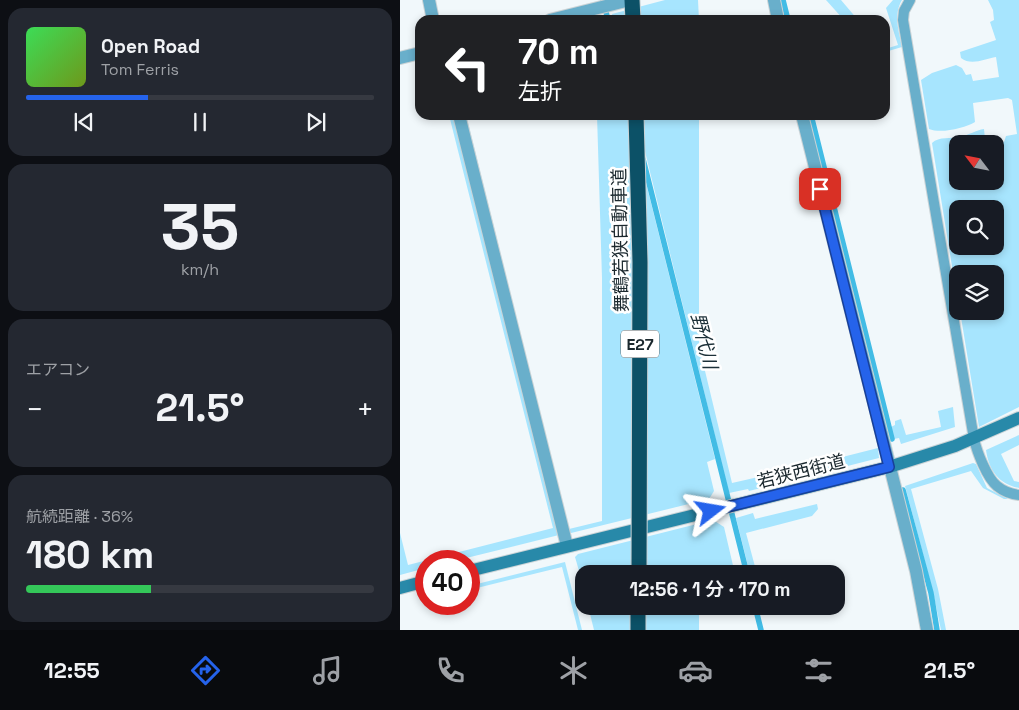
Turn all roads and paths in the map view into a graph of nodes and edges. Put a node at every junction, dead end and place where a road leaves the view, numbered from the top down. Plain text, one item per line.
1 (429, 0) edge
2 (631, 0) edge
3 (774, 0) edge
4 (910, 0) edge
5 (433, 15) edge
6 (571, 15) edge
7 (632, 15) edge
8 (777, 15) edge
9 (415, 54) edge
10 (400, 58) edge
11 (460, 120) edge
12 (636, 120) edge
13 (803, 120) edge
14 (1019, 418) edge
15 (974, 439) junction
16 (889, 467) junction
17 (1019, 495) edge
18 (567, 546) junction
19 (639, 565) edge
20 (480, 568) edge
21 (415, 584) edge
22 (400, 588) edge
23 (638, 615) edge
24 (638, 630) edge
25 (927, 630) edge

1 - 5 street
2 - 6 street
2 - 7 highway
3 - 8 street
4 - 15 lane
9 - 10 street
11 - 18 street
12 - 19 highway, 舞鶴若狭自動車道 / E27, bridge
13 - 16 street
14 - 15 street, 若狭西街道
15 - 16 street, 若狭西街道
15 - 17 lane
16 - 18 street, 若狭西街道
16 - 25 street
18 - 20 street, 若狭西街道
21 - 22 street
23 - 24 highway

